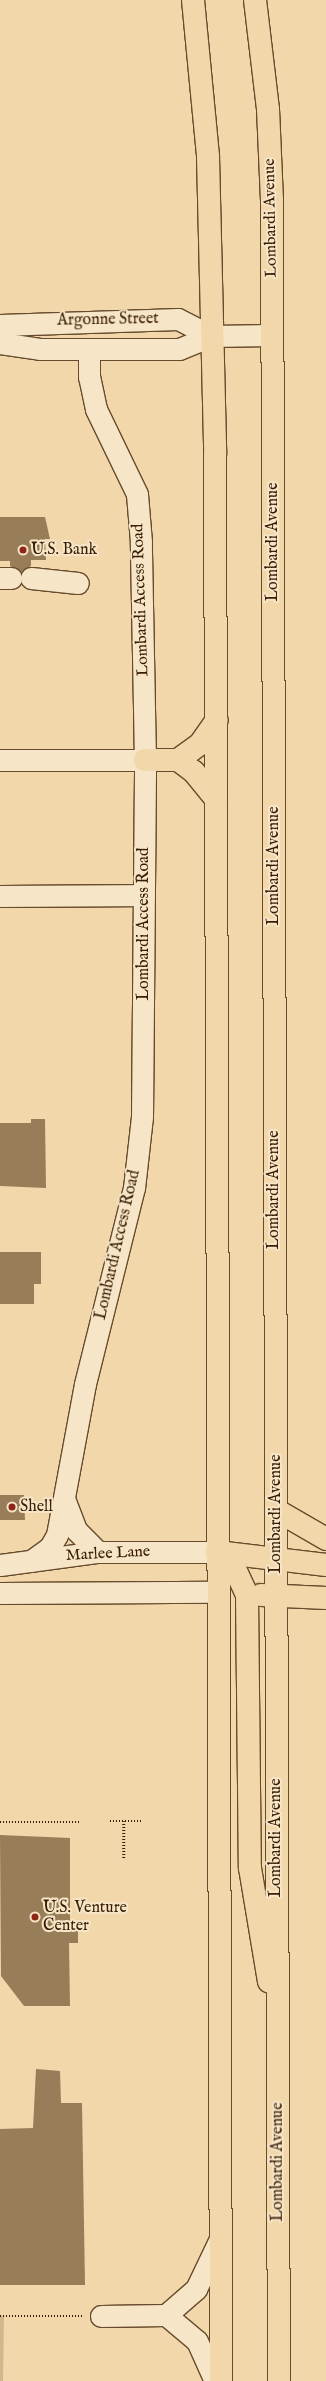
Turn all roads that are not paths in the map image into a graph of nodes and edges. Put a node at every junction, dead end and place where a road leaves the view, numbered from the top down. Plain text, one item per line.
1 (193, 0) edge
2 (255, 0) edge
3 (0, 325) edge
4 (272, 335) junction
5 (211, 336) junction
6 (0, 344) edge
7 (88, 349) junction
8 (32, 578) dead end
9 (78, 583) dead end
10 (217, 720) junction
11 (0, 760) edge
12 (145, 760) junction
13 (178, 760) junction
14 (216, 799) junction
15 (144, 895) junction
16 (0, 896) edge
17 (65, 1501) junction
18 (276, 1510) junction
19 (326, 1539) edge
20 (98, 1552) junction
21 (217, 1552) junction
22 (31, 1561) junction
23 (276, 1561) junction
24 (0, 1565) edge
25 (326, 1566) edge
26 (217, 1592) junction
27 (0, 1593) edge
28 (247, 1594) junction
29 (275, 1596) junction
30 (326, 1598) edge
31 (278, 2006) junction
32 (220, 2239) junction
33 (166, 2315) junction
34 (101, 2316) road end
35 (215, 2381) edge
36 (221, 2381) edge
37 (279, 2381) edge

1 - 5 main road
2 - 4 main road, Lombardi Avenue
3 - 5 street, Argonne Street
4 - 5 street, Argonne Street
4 - 18 main road, Lombardi Avenue
5 - 7 street, Argonne Street
5 - 10 main road
6 - 7 street, Argonne Street
7 - 12 street, Lombardi Access Road
8 - 9 street
10 - 13 main road
10 - 14 main road
11 - 12 street
12 - 13 main road
12 - 15 street, Lombardi Access Road
13 - 14 main road
14 - 21 main road
15 - 16 street
15 - 17 street, Lombardi Access Road
17 - 20 street
17 - 22 street, Lombardi Access Road
18 - 19 main road
18 - 23 main road, Lombardi Avenue
20 - 21 street, Marlee Lane
20 - 22 street, Marlee Lane
21 - 23 main road
21 - 26 main road
21 - 28 main road
22 - 24 street, Marlee Lane
23 - 25 main road
23 - 29 main road, Lombardi Avenue
26 - 27 street
26 - 28 main road
26 - 32 main road
28 - 29 main road
28 - 31 main road
29 - 30 main road
29 - 31 main road, Lombardi Avenue
31 - 37 main road, Lombardi Avenue
32 - 33 street
32 - 36 main road
33 - 34 street
33 - 35 street

